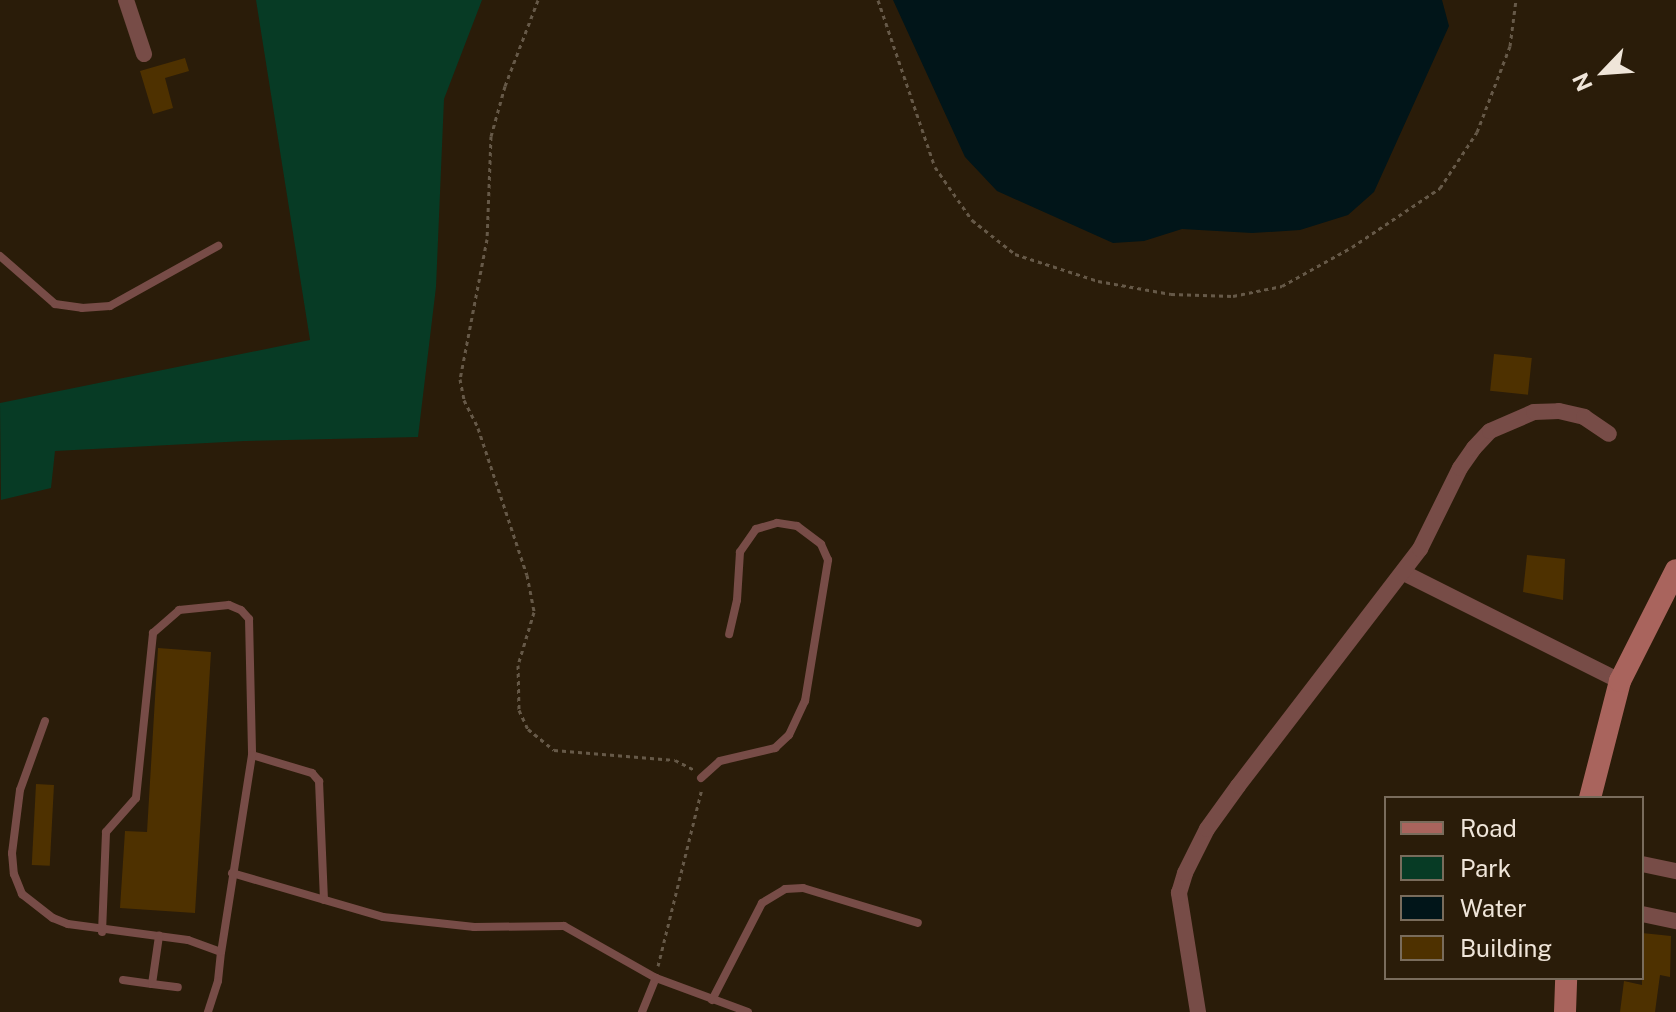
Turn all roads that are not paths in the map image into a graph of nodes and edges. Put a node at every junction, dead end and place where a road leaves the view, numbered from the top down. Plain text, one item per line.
1 (126, 0) edge
2 (144, 54) dead end
3 (218, 246) dead end
4 (0, 256) edge
5 (1609, 434) dead end
6 (1676, 570) edge
7 (1404, 573) junction
8 (729, 634) dead end
9 (1620, 681) junction
10 (45, 721) dead end
11 (252, 755) junction
12 (701, 778) road end
13 (1591, 796) edge
14 (1644, 864) edge
15 (1676, 871) edge
16 (232, 873) junction
17 (324, 900) junction
18 (1644, 914) edge
19 (1676, 921) edge
20 (918, 923) dead end
21 (102, 932) junction
22 (159, 936) junction
23 (221, 952) junction
24 (656, 978) junction
25 (123, 980) dead end
26 (1566, 980) edge
27 (152, 984) junction
28 (178, 987) dead end
29 (712, 1000) junction
30 (208, 1012) edge
31 (642, 1012) edge
32 (748, 1012) edge
33 (1198, 1012) edge
34 (1565, 1012) edge

1 - 2 street
3 - 4 lane
5 - 7 street
6 - 9 main road
7 - 9 street
7 - 33 street
8 - 12 lane
9 - 13 main road
10 - 21 lane
11 - 16 lane
11 - 17 lane
11 - 21 lane
14 - 15 street
16 - 17 lane
16 - 23 lane
17 - 24 lane
18 - 19 street
20 - 29 lane
21 - 22 lane
22 - 23 lane
22 - 27 lane
23 - 30 lane
24 - 29 lane
24 - 31 lane
25 - 27 lane
26 - 34 main road
27 - 28 lane
29 - 32 lane

